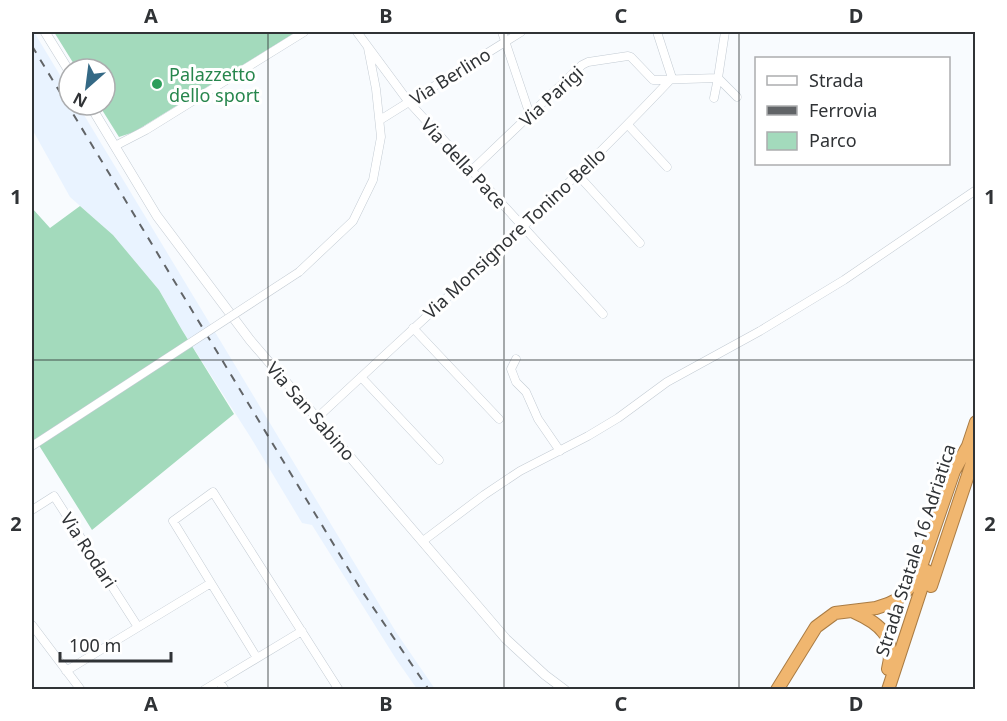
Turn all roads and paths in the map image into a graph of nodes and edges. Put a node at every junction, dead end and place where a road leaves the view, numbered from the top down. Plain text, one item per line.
1 (45, 32) edge
2 (304, 32) edge
3 (357, 32) edge
4 (502, 32) edge
5 (521, 32) edge
6 (657, 32) edge
7 (724, 32) edge
8 (505, 41) junction
9 (367, 44) junction
10 (60, 57) edge
11 (672, 78) junction
12 (718, 78) junction
13 (714, 98) dead end
14 (737, 98) dead end
15 (408, 101) junction
16 (530, 116) junction
17 (97, 117) edge
18 (380, 120) junction
19 (628, 125) junction
20 (115, 146) junction
21 (667, 167) dead end
22 (471, 171) junction
23 (577, 174) junction
24 (975, 190) edge
25 (523, 226) junction
26 (640, 243) dead end
27 (603, 314) dead end
28 (413, 328) junction
29 (516, 359) dead end
30 (361, 377) junction
31 (317, 418) junction
32 (499, 419) dead end
33 (975, 422) edge
34 (32, 446) edge
35 (972, 449) edge
36 (560, 451) junction
37 (439, 460) dead end
38 (32, 510) edge
39 (423, 541) junction
40 (211, 583) junction
41 (853, 611) junction
42 (32, 625) edge
43 (138, 627) junction
44 (302, 631) junction
45 (257, 658) junction
46 (66, 671) junction
47 (219, 681) junction
48 (81, 690) edge
49 (204, 690) edge
50 (225, 690) edge
51 (339, 690) edge
52 (565, 690) edge
53 (777, 690) edge
54 (881, 690) edge
55 (888, 690) edge
56 (896, 690) edge

1 - 10 street
2 - 20 street
3 - 9 street, Via della Pace
4 - 8 street
5 - 8 street, Via Berlino
6 - 11 street
7 - 12 street
8 - 15 street, Via Berlino
8 - 16 street
9 - 15 street, Via della Pace
9 - 18 street
11 - 12 street
11 - 16 street, Via Parigi
11 - 19 street, Via Monsignore Tonino Bello
12 - 13 street
12 - 14 street
15 - 18 street, Via Berlino
15 - 22 street, Via della Pace
16 - 22 street, Via Parigi
17 - 20 street, Via San Sabino
18 - 34 street, bridge
19 - 21 street
19 - 23 street, Via Monsignore Tonino Bello
20 - 31 street, Via San Sabino
22 - 25 street, Via della Pace
23 - 25 street, Via Monsignore Tonino Bello
23 - 26 street
24 - 36 street
25 - 27 street, Via della Pace
25 - 28 street, Via Monsignore Tonino Bello
28 - 30 street, Via Monsignore Tonino Bello
28 - 32 street
29 - 36 street
30 - 31 street, Via Monsignore Tonino Bello
30 - 37 street
31 - 39 street, Via San Sabino
33 - 35 highway, Strada Statale 16 Adriatica
35 - 41 highway
35 - 55 highway, Strada Statale 16 Adriatica
35 - 56 highway, Strada Statale 16 Adriatica
36 - 39 street
38 - 43 street, Via Rodari
39 - 52 street, Via San Sabino
40 - 43 street
40 - 44 street
40 - 45 street
41 - 53 highway
41 - 54 highway
42 - 46 street
43 - 46 street
44 - 45 street
44 - 51 street
45 - 47 street
46 - 48 street
47 - 49 street
47 - 50 street

